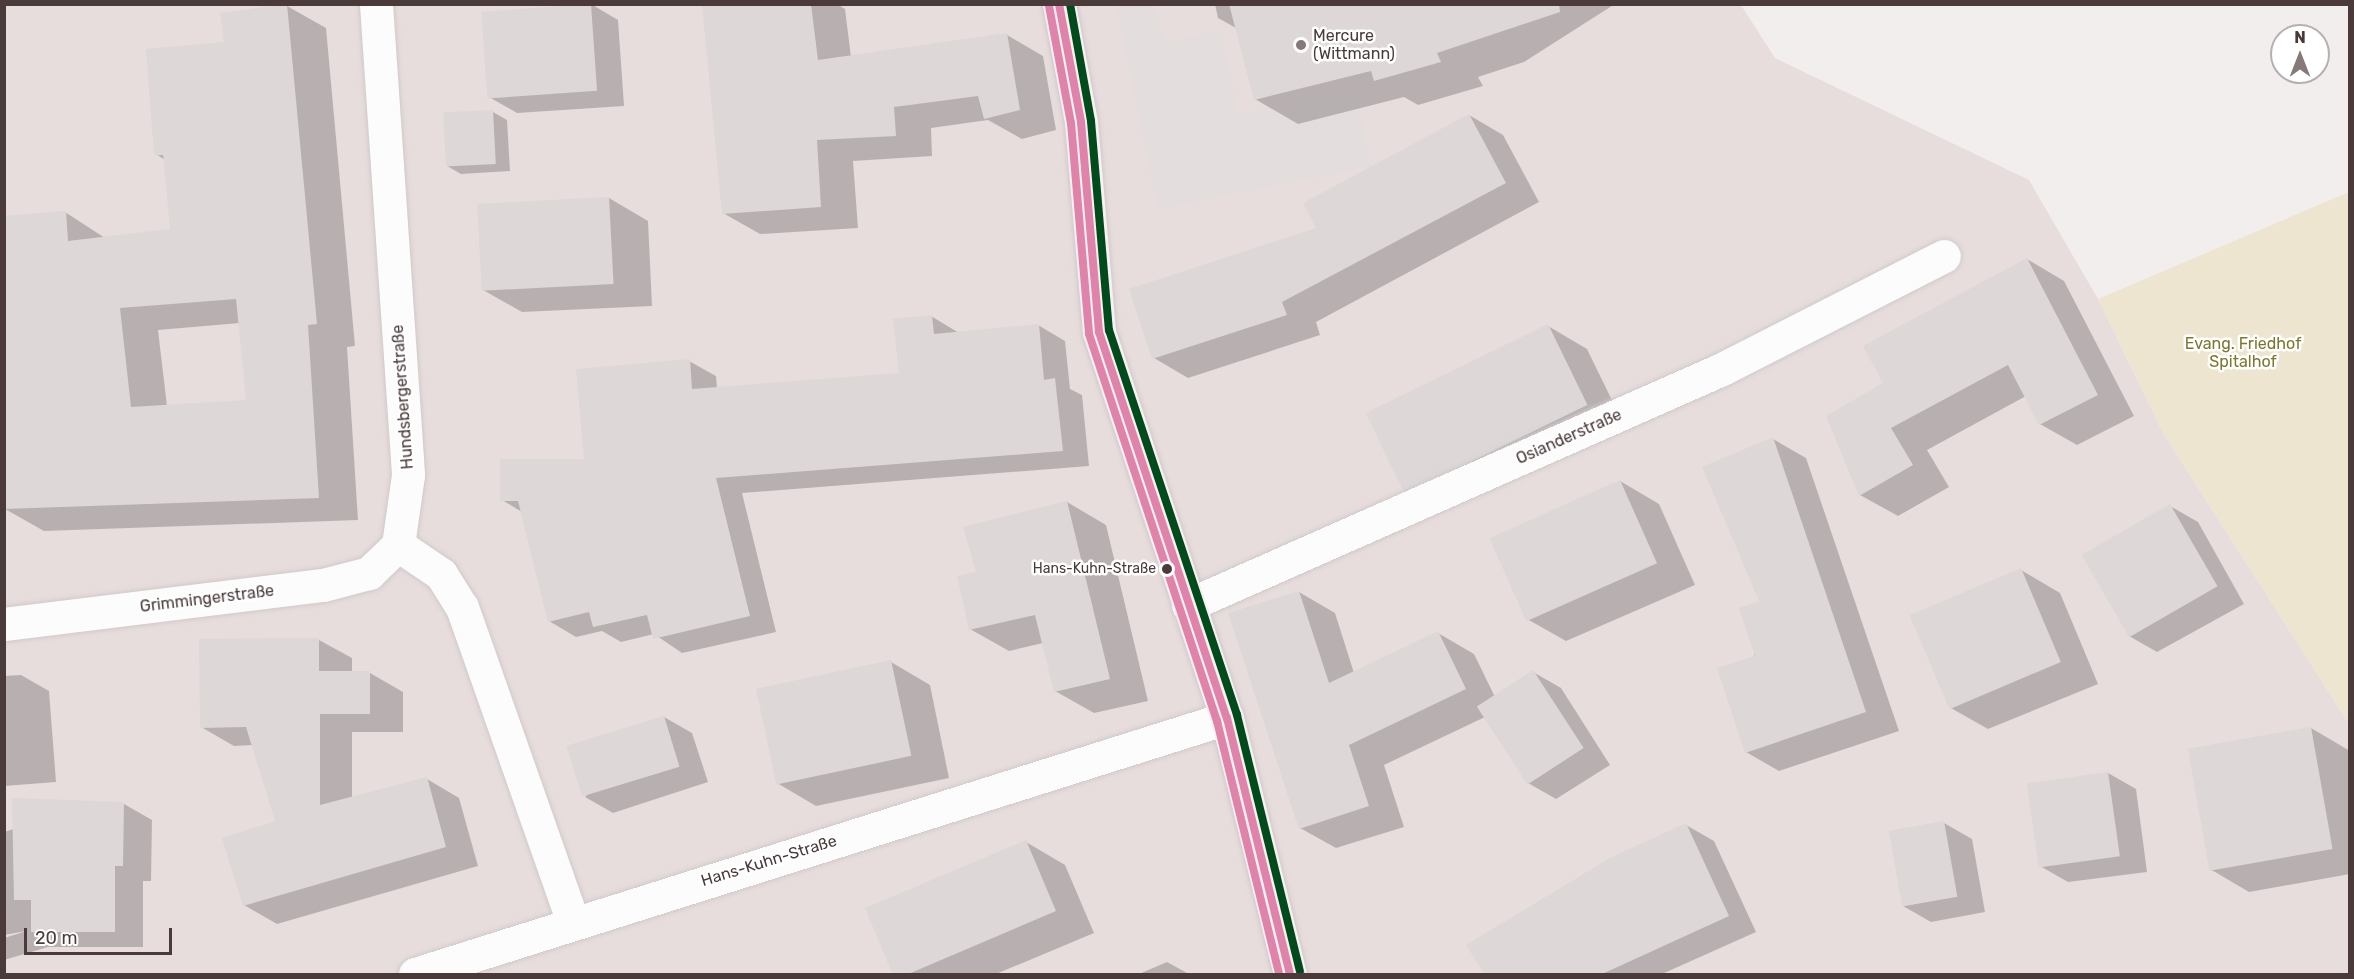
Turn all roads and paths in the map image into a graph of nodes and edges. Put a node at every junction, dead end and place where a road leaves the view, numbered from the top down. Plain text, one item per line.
1 (376, 4) edge
2 (1059, 4) edge
3 (1944, 256) dead end
4 (398, 545) junction
5 (1188, 605) junction
6 (4, 624) edge
7 (1227, 718) junction
8 (573, 923) junction
9 (415, 975) edge
10 (1290, 975) edge

1 - 4 street, Hundsbergerstraße
2 - 5 street
3 - 5 street, Osianderstraße
4 - 6 street, Grimmingerstraße
4 - 8 street
5 - 7 street
7 - 8 street, Hans-Kuhn-Straße
7 - 10 street
8 - 9 street, Hans-Kuhn-Straße

